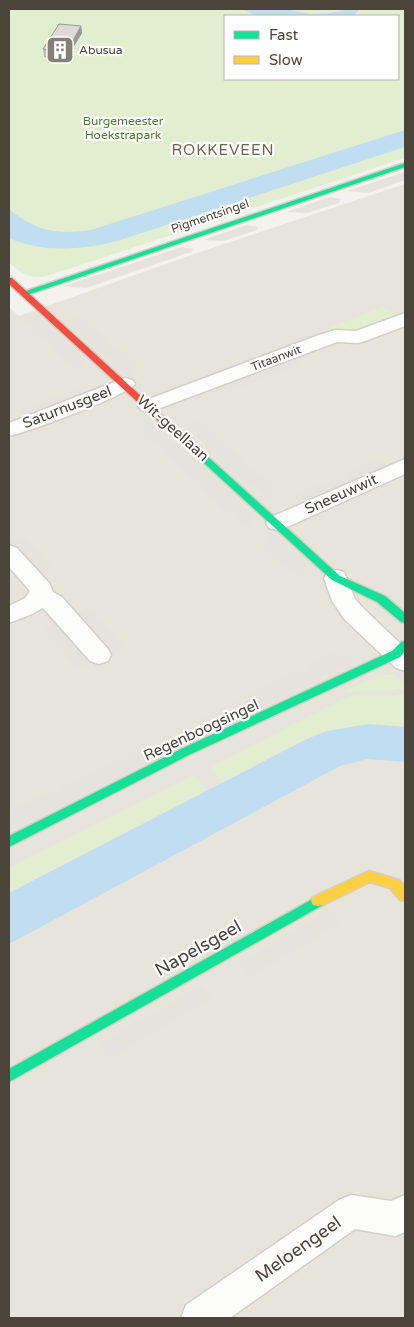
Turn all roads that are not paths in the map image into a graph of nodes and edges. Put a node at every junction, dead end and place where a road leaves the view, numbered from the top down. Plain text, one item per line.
1 (405, 165) edge
2 (9, 280) edge
3 (24, 293) junction
4 (405, 319) edge
5 (124, 384) junction
6 (148, 406) junction
7 (9, 430) edge
8 (405, 466) edge
9 (277, 523) junction
10 (9, 553) edge
11 (336, 578) junction
12 (41, 596) junction
13 (9, 615) edge
14 (405, 619) edge
15 (402, 654) edge
16 (99, 655) dead end
17 (9, 842) edge
18 (405, 896) edge
19 (9, 1076) edge
20 (405, 1212) edge
21 (199, 1318) edge

1 - 3 street, Pigmentsingel
2 - 3 street, Wit-geellaan
3 - 5 street, Wit-geellaan
4 - 6 street, Titaanwit
5 - 6 street, Wit-geellaan
5 - 7 street, Saturnusgeel
6 - 9 street, Wit-geellaan
8 - 9 street, Sneeuwwit
9 - 11 street, Wit-geellaan
10 - 12 street
11 - 14 street, Wit-geellaan
11 - 15 street, Wit-geellaan
12 - 13 street
12 - 16 street
15 - 17 street, Regenboogsingel
18 - 19 street, Napelsgeel
20 - 21 street, Meloengeel

